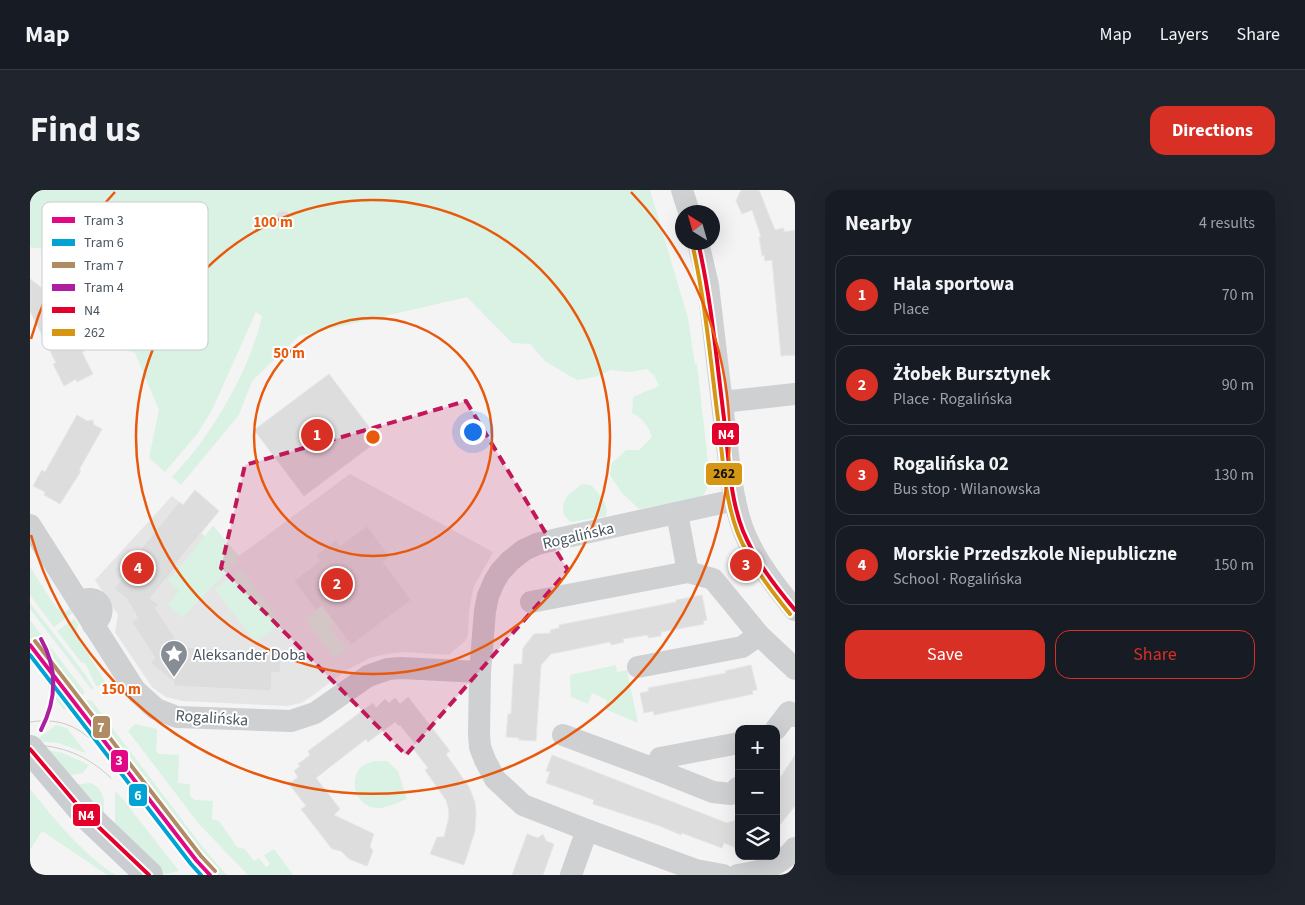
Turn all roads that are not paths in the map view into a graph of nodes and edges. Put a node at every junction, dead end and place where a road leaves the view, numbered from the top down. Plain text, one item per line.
1 (700, 250) edge
2 (795, 394) edge
3 (722, 402) junction
4 (735, 500) junction
5 (677, 513) junction
6 (30, 524) edge
7 (688, 572) junction
8 (531, 602) dead end
9 (795, 610) edge
10 (759, 635) junction
11 (638, 666) dead end
12 (795, 669) edge
13 (480, 672) junction
14 (563, 735) dead end
15 (735, 744) edge
16 (36, 763) edge
17 (655, 769) junction
18 (735, 790) edge
19 (587, 830) junction
20 (795, 848) edge
21 (149, 875) edge
22 (570, 875) edge
23 (724, 875) edge
24 (738, 875) edge

1 - 3 street
2 - 3 street
3 - 4 street
4 - 5 street, Rogalińska
4 - 9 street
5 - 7 street
5 - 13 street, Rogalińska
6 - 13 street, Rogalińska
7 - 8 street
7 - 10 street
10 - 11 street
10 - 12 street
13 - 19 street, Rogalińska
14 - 17 street
15 - 17 street
16 - 21 main road
17 - 18 street
19 - 22 street
19 - 23 street, Rogalińska
20 - 24 street

